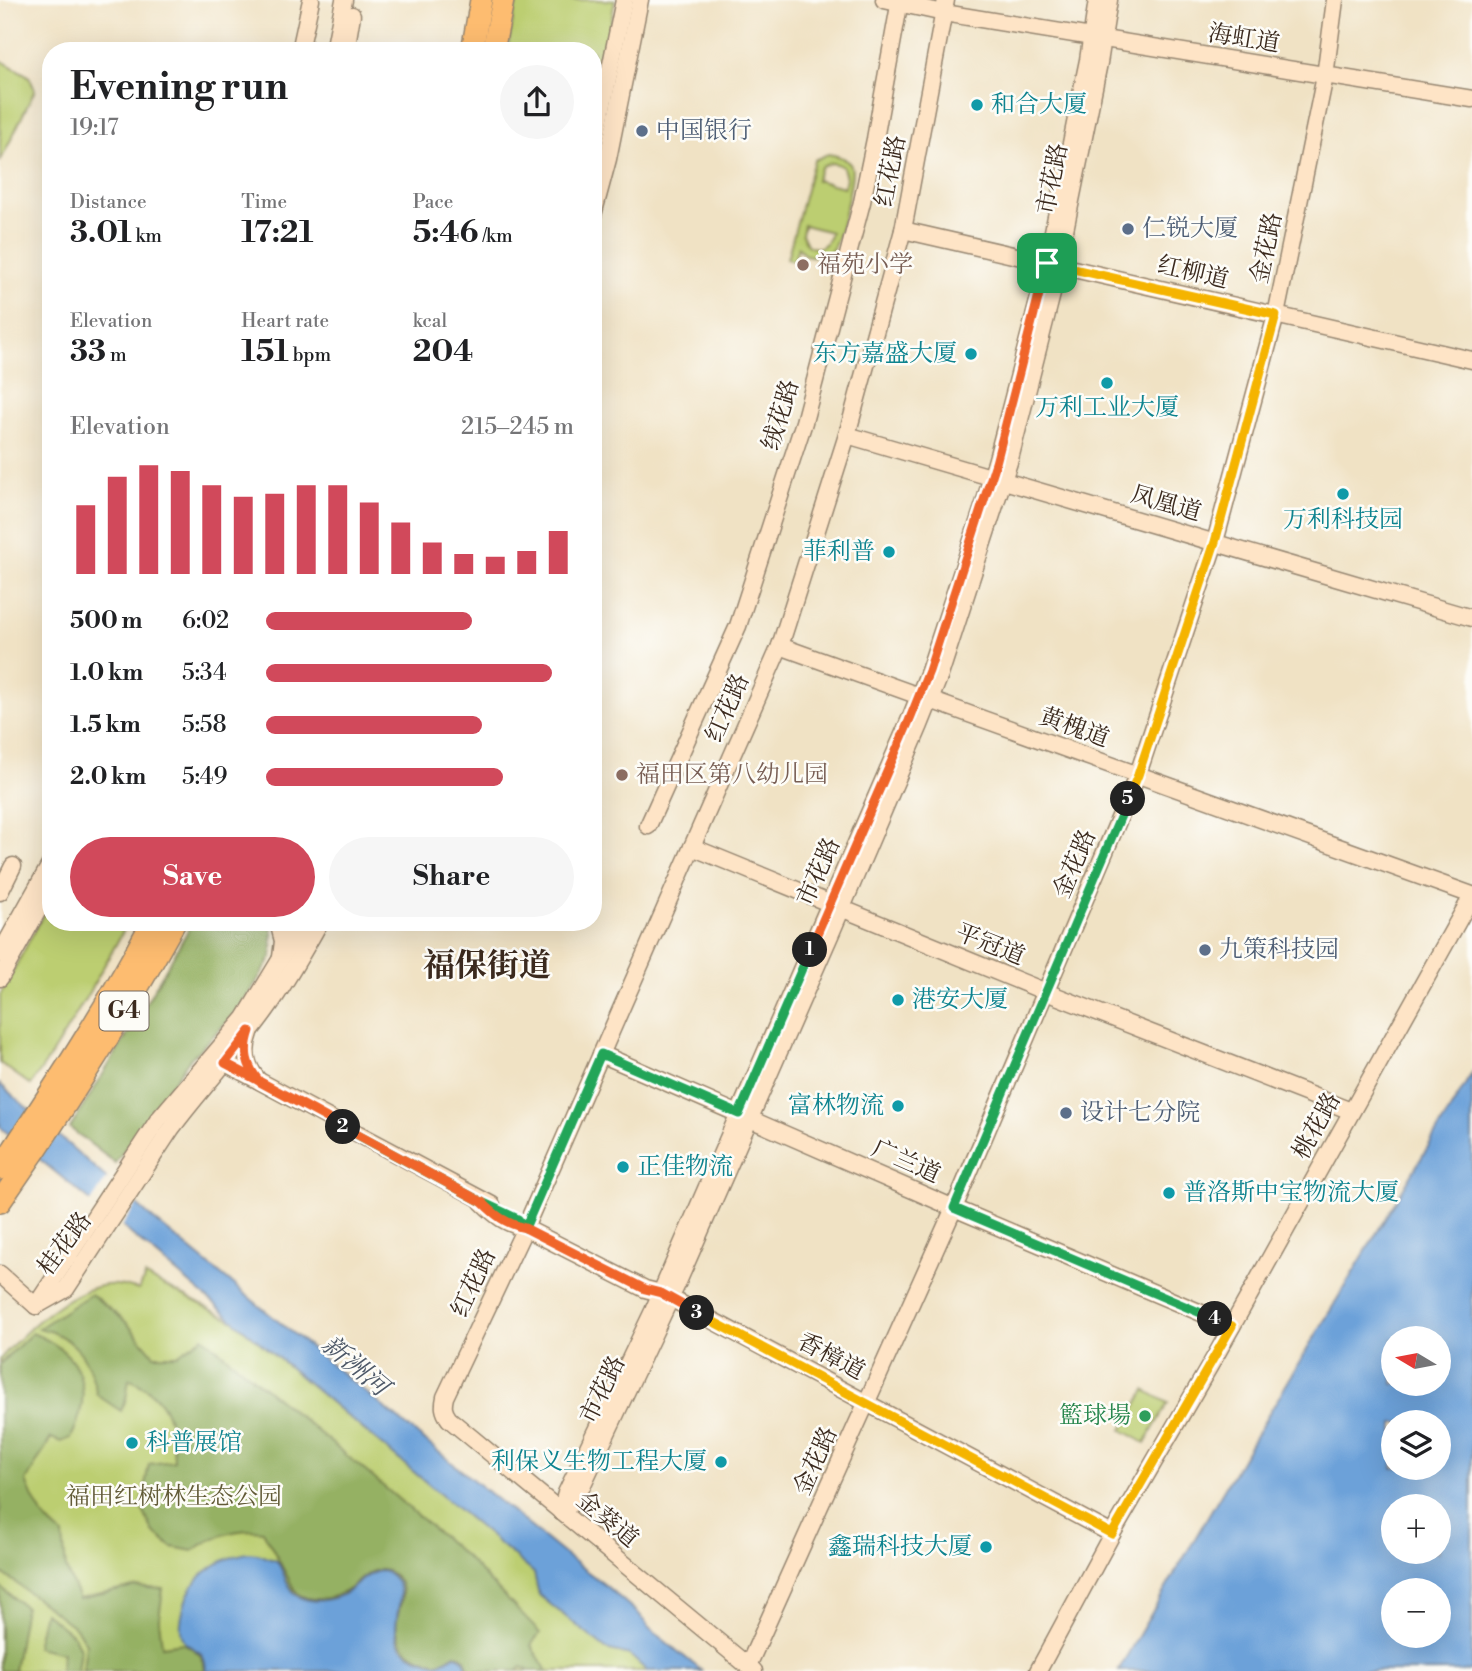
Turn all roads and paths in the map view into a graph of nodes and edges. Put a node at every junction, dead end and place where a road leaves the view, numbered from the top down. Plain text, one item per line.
1 (312, 0) edge
2 (344, 0) edge
3 (355, 0) edge
4 (481, 0) edge
5 (503, 0) edge
6 (624, 0) edge
7 (640, 0) edge
8 (1097, 0) edge
9 (1108, 0) edge
10 (1335, 0) edge
11 (895, 1) edge
12 (945, 6) edge
13 (1097, 38) junction
14 (302, 42) edge
15 (336, 42) edge
16 (348, 42) edge
17 (474, 42) edge
18 (495, 42) edge
19 (1325, 76) junction
20 (1472, 99) edge
21 (602, 109) edge
22 (602, 178) edge
23 (903, 230) junction
24 (1053, 264) junction
25 (1276, 315) junction
26 (1472, 360) edge
27 (847, 435) junction
28 (997, 479) junction
29 (1215, 542) junction
30 (1472, 618) edge
31 (780, 646) junction
32 (925, 698) junction
33 (1138, 775) junction
34 (648, 826) dead end
35 (692, 847) junction
36 (13, 866) dead end
37 (42, 879) edge
38 (0, 892) edge
39 (1472, 896) edge
40 (42, 903) edge
41 (836, 906) junction
42 (147, 931) edge
43 (170, 931) edge
44 (280, 931) edge
45 (302, 931) edge
46 (304, 931) edge
47 (0, 954) edge
48 (280, 961) junction
49 (0, 978) edge
50 (1046, 992) junction
51 (250, 1031) junction
52 (601, 1054) junction
53 (218, 1059) junction
54 (260, 1082) junction
55 (62, 1093) junction
56 (1351, 1111) junction
57 (744, 1116) junction
58 (7, 1176) edge
59 (0, 1202) edge
60 (954, 1208) junction
61 (525, 1228) junction
62 (0, 1274) edge
63 (666, 1296) junction
64 (1232, 1326) junction
65 (445, 1397) joint
66 (868, 1402) junction
67 (561, 1512) junction
68 (1112, 1534) junction
69 (751, 1668) edge
70 (1038, 1671) edge

1 - 14 street
2 - 15 street
3 - 16 street
4 - 17 highway
5 - 18 highway
6 - 21 street
7 - 22 street
8 - 13 street, 市花路
9 - 13 street, 市花路
10 - 19 street, 金花路
11 - 12 street, 海虹道
11 - 34 street, 绒花路
12 - 13 street, 海虹道
12 - 23 street, 红花路
13 - 19 street, 海虹道
13 - 24 street, 市花路
19 - 20 street, 海虹道
19 - 25 street, 金花路
23 - 24 street, 红柳道
23 - 27 street, 红花路
24 - 25 street, 红柳道
24 - 28 street, 市花路
25 - 26 street, 红柳道
25 - 29 street, 金花路
27 - 28 street, 凤凰道
27 - 31 street, 红花路
28 - 29 street, 凤凰道
28 - 32 street, 市花路
29 - 30 street, 凤凰道
29 - 33 street, 金花路
31 - 32 street, 黄槐道
31 - 35 street, 红花路
32 - 33 street, 黄槐道
32 - 41 street, 市花路
33 - 39 street, 黄槐道
33 - 50 street, 金花路
35 - 41 street, 平冠道
35 - 52 street, 红花路
36 - 38 street
37 - 47 street
39 - 56 street, 桃花路
40 - 49 street
41 - 50 street, 平冠道
41 - 57 street, 市花路
42 - 55 highway, G4
43 - 55 highway, G4
44 - 48 street
45 - 48 street, 桂花路
46 - 51 street, 桂花路
48 - 53 street, 桂花路
50 - 56 street, 平冠道
50 - 60 street, 金花路
51 - 53 street, 桂花路
51 - 54 street
52 - 57 street, 广兰道
52 - 61 street, 红花路
53 - 54 street, 香樟道
53 - 62 street, 桂花路
54 - 61 street, 香樟道
55 - 58 highway, G4
56 - 64 street, 桃花路
57 - 60 street, 广兰道
57 - 63 street, 市花路
58 - 59 highway, G4
60 - 64 street, 广兰道
60 - 66 street, 金花路
61 - 63 street, 香樟道
61 - 65 street, 红花路
63 - 66 street, 香樟道
63 - 67 street, 市花路
64 - 68 street, 桃花路
65 - 67 street, 金葵道
66 - 68 street, 香樟道
66 - 69 street, 金花路
67 - 69 street, 金葵道
68 - 70 street, 桃花路

